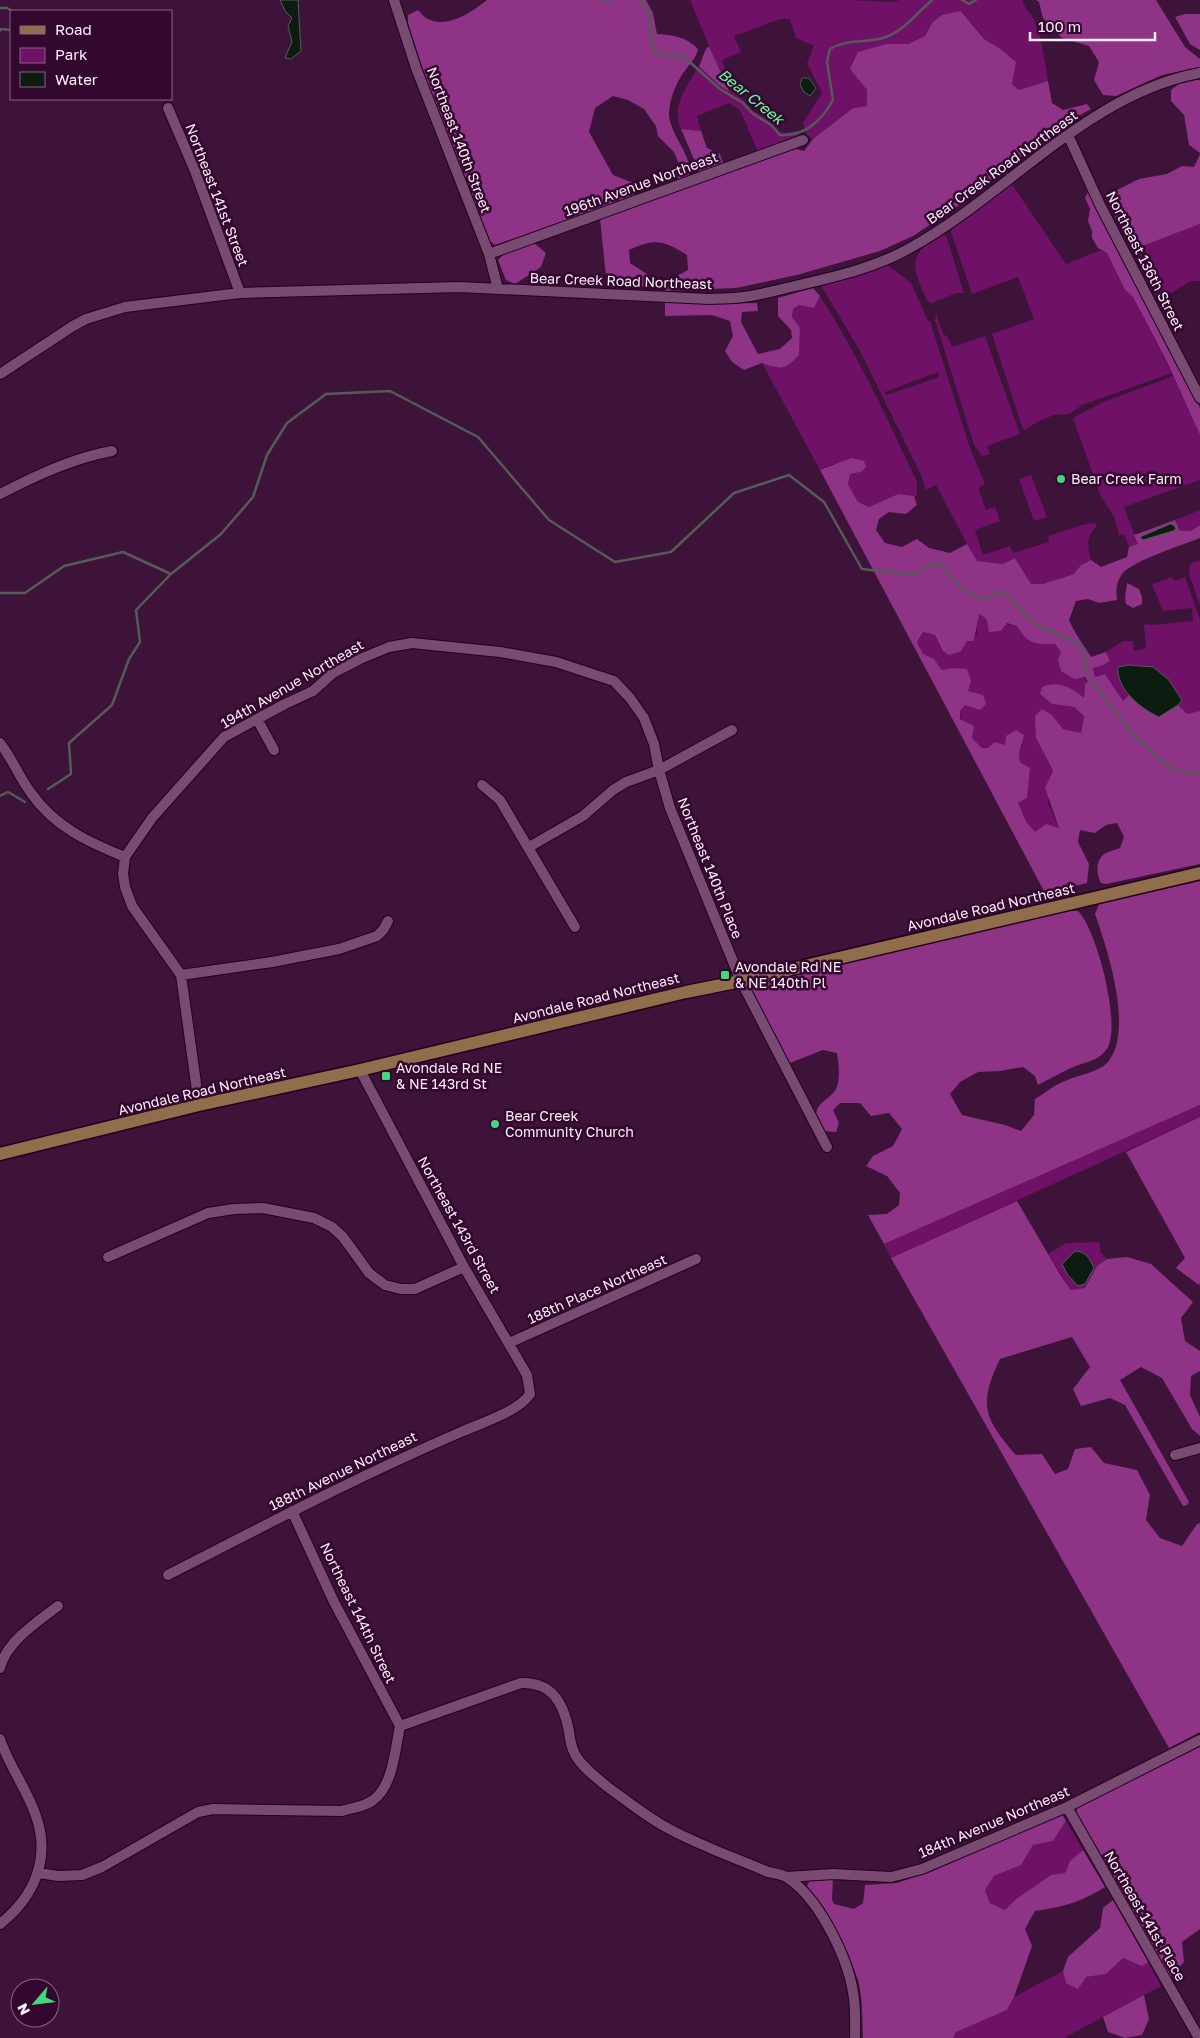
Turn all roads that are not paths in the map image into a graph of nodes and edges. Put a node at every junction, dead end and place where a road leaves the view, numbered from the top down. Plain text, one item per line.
1 (394, 0) edge
2 (1200, 73) edge
3 (168, 108) dead end
4 (1068, 135) junction
5 (803, 140) dead end
6 (488, 254) junction
7 (498, 289) junction
8 (240, 293) junction
9 (0, 374) edge
10 (1200, 398) edge
11 (112, 451) dead end
12 (0, 494) edge
13 (556, 662) joint
14 (257, 719) junction
15 (732, 730) dead end
16 (0, 743) edge
17 (274, 750) dead end
18 (659, 770) junction
19 (482, 785) dead end
20 (529, 848) junction
21 (125, 857) junction
22 (1200, 873) edge
23 (388, 921) dead end
24 (575, 928) dead end
25 (181, 976) junction
26 (741, 981) junction
27 (360, 1070) junction
28 (199, 1105) junction
29 (826, 1147) dead end
30 (0, 1154) edge
31 (108, 1257) dead end
32 (696, 1259) dead end
33 (464, 1268) junction
34 (509, 1343) junction
35 (530, 1394) joint
36 (1200, 1448) edge
37 (1175, 1456) dead end
38 (292, 1511) junction
39 (168, 1575) dead end
40 (58, 1606) dead end
41 (0, 1667) edge
42 (400, 1726) junction
43 (0, 1739) edge
44 (1200, 1740) edge
45 (1067, 1807) junction
46 (38, 1873) junction
47 (786, 1876) junction
48 (0, 1924) edge
49 (855, 2038) edge
50 (1199, 2038) edge

1 - 6 street, Northeast 140th Street
2 - 4 street, Bear Creek Road Northeast
3 - 8 street, Northeast 141st Street
4 - 7 street, Bear Creek Road Northeast
4 - 10 street, Northeast 136th Street
5 - 6 street, 196th Avenue Northeast
6 - 7 street, Northeast 140th Street
7 - 8 street, Bear Creek Road Northeast
8 - 9 street, Bear Creek Road Northeast
11 - 12 street
13 - 14 street, 194th Avenue Northeast
13 - 18 street, Northeast 140th Place
14 - 17 street
14 - 21 street, 194th Avenue Northeast
15 - 18 street
16 - 21 street
18 - 20 street
18 - 26 street, Northeast 140th Place
19 - 20 street
20 - 24 street
21 - 25 street
22 - 26 main road, Avondale Road Northeast
23 - 25 street
25 - 28 street
26 - 27 main road, Avondale Road Northeast
26 - 29 street, Northeast 140th Place
27 - 28 main road, Avondale Road Northeast
27 - 33 street, Northeast 143rd Street
28 - 30 main road, Avondale Road Northeast
31 - 33 street
32 - 34 street, 188th Place Northeast
33 - 34 street, Northeast 143rd Street
34 - 35 street, Northeast 143rd Street
35 - 38 street, 188th Avenue Northeast
36 - 37 street
38 - 39 street, 188th Avenue Northeast
38 - 42 street, Northeast 144th Street
40 - 41 street
42 - 46 street
42 - 47 street
43 - 46 street
44 - 45 street, 184th Avenue Northeast
45 - 47 street, 184th Avenue Northeast
45 - 50 street, Northeast 141st Place
46 - 48 street
47 - 49 street

